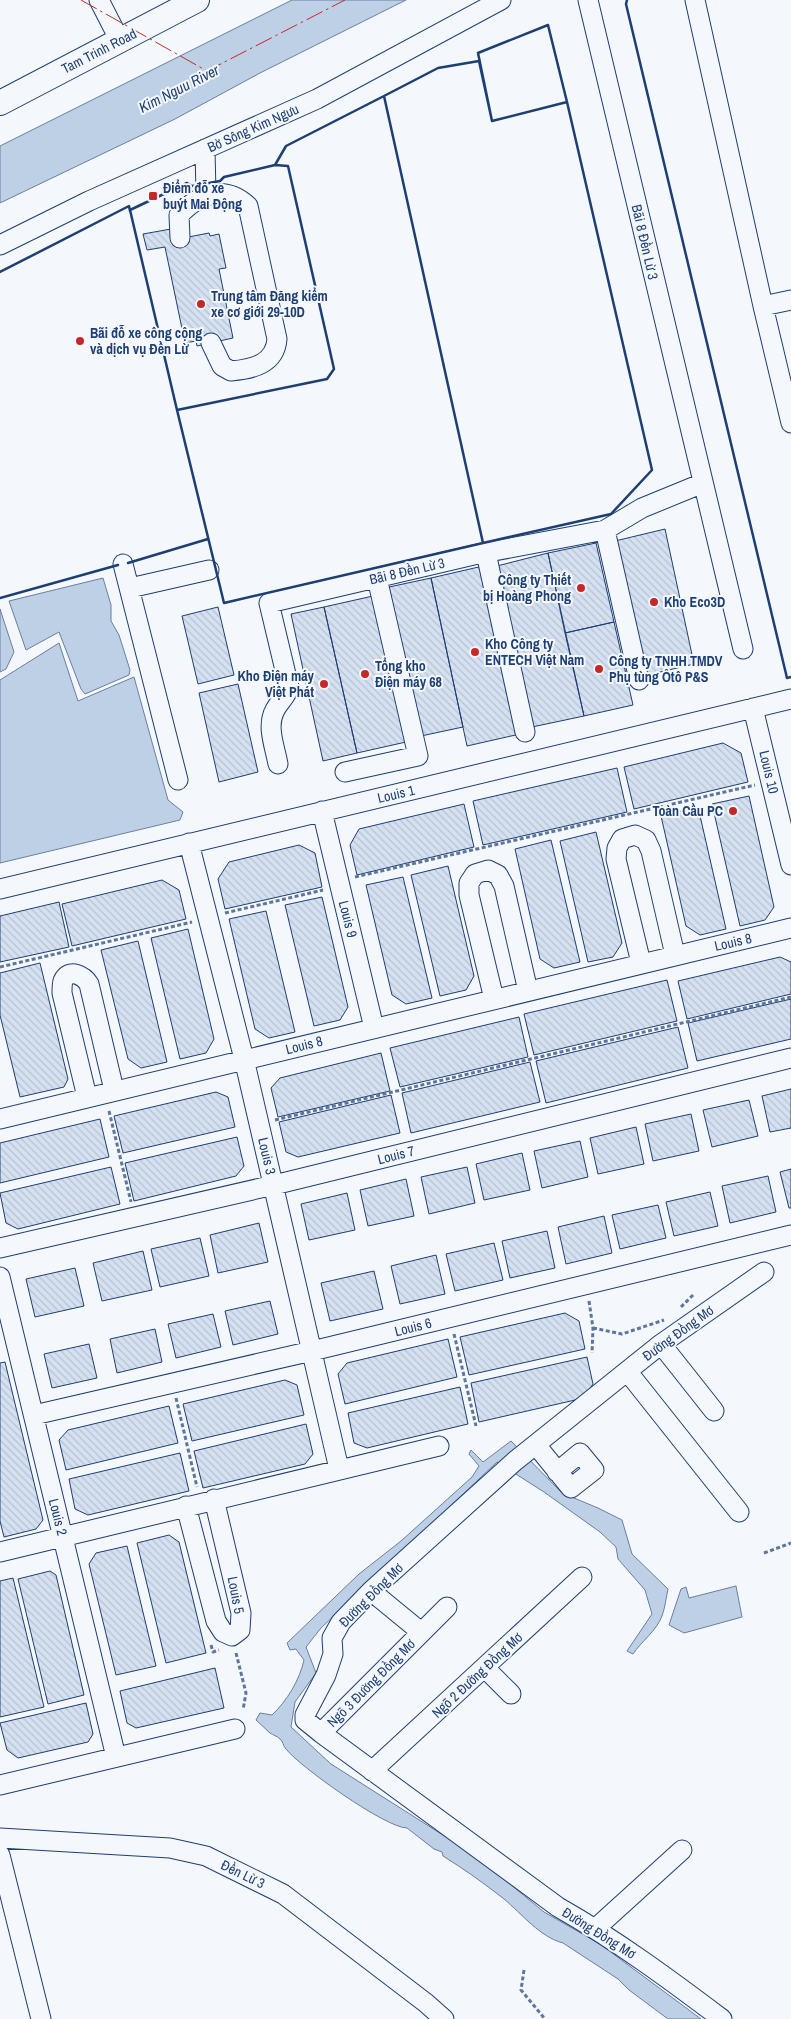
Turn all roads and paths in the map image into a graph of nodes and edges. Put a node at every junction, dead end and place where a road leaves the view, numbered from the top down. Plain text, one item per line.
1 (99, 0) edge
2 (197, 0) edge
3 (501, 0) edge
4 (588, 0) edge
5 (695, 0) edge
6 (120, 41) junction
7 (0, 102) edge
8 (205, 149) junction
9 (206, 194) junction
10 (180, 238) dead end
11 (0, 245) edge
12 (791, 300) edge
13 (763, 306) junction
14 (211, 343) dead end
15 (791, 423) edge
16 (703, 483) junction
17 (605, 530) junction
18 (486, 553) junction
19 (122, 564) dead end
20 (209, 570) dead end
21 (377, 578) junction
22 (130, 588) junction
23 (743, 649) dead end
24 (639, 680) dead end
25 (791, 699) edge
26 (754, 708) junction
27 (525, 732) dead end
28 (278, 764) dead end
29 (345, 772) dead end
30 (178, 780) dead end
31 (755, 785) dead end
32 (322, 811) junction
33 (190, 843) junction
34 (791, 865) edge
35 (350, 879) dead end
36 (0, 889) edge
37 (327, 889) dead end
38 (0, 896) edge
39 (0, 903) edge
40 (219, 915) dead end
41 (196, 921) dead end
42 (791, 928) edge
43 (67, 951) junction
44 (675, 955) junction
45 (68, 958) dead end
46 (641, 963) junction
47 (0, 967) edge
48 (528, 991) junction
49 (791, 996) edge
50 (494, 999) junction
51 (374, 1028) junction
52 (791, 1058) edge
53 (244, 1059) junction
54 (88, 1097) junction
55 (111, 1099) junction
56 (0, 1119) edge
57 (269, 1121) dead end
58 (274, 1185) junction
59 (131, 1205) dead end
60 (791, 1235) edge
61 (0, 1248) edge
62 (764, 1272) dead end
63 (0, 1277) edge
64 (587, 1285) junction
65 (694, 1294) dead end
66 (676, 1311) dead end
67 (671, 1317) dead end
68 (593, 1328) junction
69 (454, 1333) dead end
70 (661, 1344) junction
71 (312, 1351) junction
72 (592, 1353) dead end
73 (627, 1371) junction
74 (176, 1398) dead end
75 (704, 1408) dead end
76 (34, 1415) junction
77 (476, 1426) dead end
78 (536, 1444) junction
79 (439, 1446) dead end
80 (598, 1467) dead end
81 (339, 1469) junction
82 (199, 1499) junction
83 (739, 1512) dead end
84 (63, 1537) junction
85 (791, 1544) edge
86 (0, 1552) edge
87 (764, 1553) dead end
88 (582, 1577) dead end
89 (371, 1592) junction
90 (447, 1606) dead end
91 (422, 1632) junction
92 (210, 1639) dead end
93 (234, 1647) dead end
94 (227, 1649) dead end
95 (486, 1668) junction
96 (511, 1694) dead end
97 (242, 1710) dead end
98 (235, 1729) dead end
99 (321, 1733) junction
100 (116, 1757) junction
101 (372, 1771) junction
102 (0, 1785) edge
103 (0, 1838) edge
104 (682, 1850) dead end
105 (0, 1855) edge
106 (596, 1928) junction
107 (524, 1970) dead end
108 (41, 2019) edge
109 (444, 2019) edge
110 (545, 2019) edge
111 (722, 2019) edge

1 - 6 street
2 - 6 main road, Tam Trinh Road
3 - 8 street, Bờ Sông Kim Ngưu
4 - 16 street, Bãi 8 Đền Lừ 3
5 - 13 street
6 - 7 main road, Tam Trinh Road
8 - 9 street
8 - 11 street, Bờ Sông Kim Ngưu
9 - 10 street
9 - 14 street
12 - 13 street
13 - 15 street
16 - 17 street, Bãi 8 Đền Lừ 3
16 - 23 street, Bãi 8 Đền Lừ 3
17 - 18 street, Bãi 8 Đền Lừ 3
17 - 24 street
18 - 21 street, Bãi 8 Đền Lừ 3
18 - 27 street
19 - 22 street
20 - 22 street
21 - 28 street, Bãi 8 Đền Lừ 3
21 - 29 street
22 - 30 street
25 - 26 street, Louis 1
26 - 32 street, Louis 1
26 - 34 street, Louis 10
31 - 35 path
32 - 33 street, Louis 1
32 - 51 street, Louis 9
33 - 36 street, Louis 1
33 - 53 street, Louis 3
37 - 40 path
38 - 39 street
41 - 43 path
42 - 44 street, Louis 8
43 - 45 path
43 - 47 path
44 - 46 street, Louis 8
44 - 46 street
46 - 48 street, Louis 8
48 - 50 street, Louis 8
48 - 50 street
49 - 57 path
50 - 51 street, Louis 8
51 - 53 street, Louis 8
52 - 58 street, Louis 7
53 - 55 street, Louis 8
53 - 58 street, Louis 3
54 - 55 street, Louis 8
54 - 55 street
54 - 56 street, Louis 8
55 - 59 path
58 - 61 street, Louis 7
58 - 71 street, Louis 3
60 - 64 street, Louis 6
62 - 70 street, Đường Đồng Mơ
63 - 76 street, Louis 2
64 - 68 path
64 - 71 street, Louis 6
65 - 66 path
67 - 68 path
68 - 72 path
69 - 77 path
70 - 73 street, Đường Đồng Mơ
70 - 75 street
71 - 76 street, Louis 6
71 - 81 street, Louis 3
73 - 78 street, Đường Đồng Mơ
73 - 83 street
74 - 82 path
76 - 84 street, Louis 2
78 - 80 street
78 - 89 street, Đường Đồng Mơ
79 - 81 street
81 - 82 street
82 - 82 street, Louis 5
82 - 84 street
84 - 86 street
84 - 100 street, Louis 2
85 - 87 path
88 - 95 street, Ngõ 2 Đường Đồng Mơ
89 - 91 street, Ngõ 3 Đường Đồng Mơ
89 - 99 street, Đường Đồng Mơ
90 - 91 street, Ngõ 3 Đường Đồng Mơ
91 - 99 street, Ngõ 3 Đường Đồng Mơ
92 - 94 path
93 - 97 path
95 - 96 street
95 - 101 street, Ngõ 2 Đường Đồng Mơ
98 - 100 street
99 - 101 street, Đường Đồng Mơ
100 - 102 street
101 - 106 street, Đường Đồng Mơ
103 - 109 street, Đền Lừ 3
104 - 106 street
105 - 108 street
106 - 111 street, Đường Đồng Mơ
107 - 110 path

